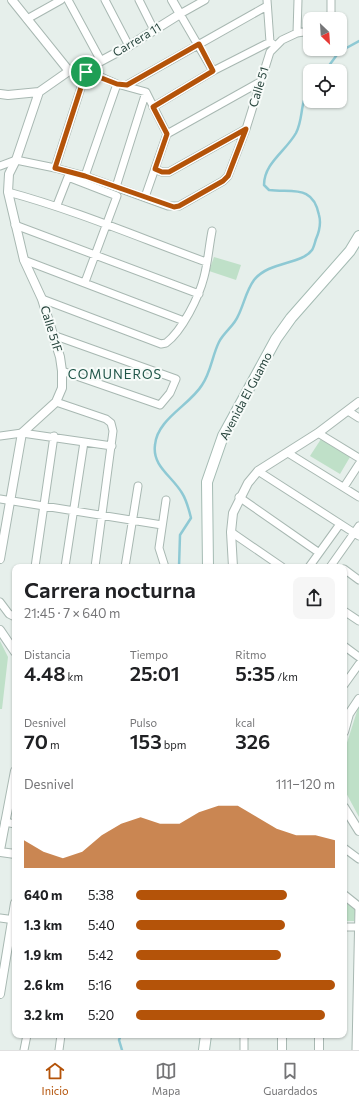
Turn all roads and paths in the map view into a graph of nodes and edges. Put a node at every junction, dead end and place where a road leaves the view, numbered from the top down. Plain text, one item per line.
1 (12, 0) edge
2 (61, 0) edge
3 (68, 0) edge
4 (105, 0) edge
5 (139, 0) edge
6 (172, 0) edge
7 (298, 0) edge
8 (331, 0) edge
9 (202, 1) edge
10 (267, 3) edge
11 (331, 12) edge
12 (180, 14) junction
13 (27, 19) junction
14 (154, 30) junction
15 (303, 32) edge
16 (297, 33) junction
17 (199, 44) junction
18 (272, 44) junction
19 (129, 46) junction
20 (101, 61) junction
21 (83, 70) junction
22 (69, 71) junction
23 (213, 71) junction
24 (260, 82) junction
25 (117, 84) junction
26 (127, 85) junction
27 (39, 92) junction
28 (146, 92) junction
29 (0, 94) edge
30 (153, 107) junction
31 (246, 129) junction
32 (167, 134) junction
33 (16, 160) junction
34 (0, 166) edge
35 (55, 168) junction
36 (155, 169) junction
37 (85, 176) junction
38 (116, 187) junction
39 (8, 192) junction
40 (145, 197) junction
41 (57, 205) junction
42 (15, 225) junction
43 (107, 226) junction
44 (212, 232) dead end
45 (359, 236) edge
46 (359, 244) edge
47 (350, 251) junction
48 (96, 255) junction
49 (24, 260) junction
50 (206, 262) junction
51 (85, 282) junction
52 (199, 294) junction
53 (42, 299) junction
54 (184, 321) junction
55 (53, 335) junction
56 (62, 371) junction
57 (56, 402) junction
58 (359, 402) edge
59 (348, 410) junction
60 (359, 418) edge
61 (22, 433) junction
62 (318, 433) junction
63 (0, 436) edge
64 (54, 436) junction
65 (84, 442) junction
66 (112, 446) junction
67 (288, 453) junction
68 (359, 458) edge
69 (359, 464) edge
70 (258, 471) junction
71 (138, 486) dead end
72 (344, 488) junction
73 (240, 497) junction
74 (359, 497) edge
75 (0, 499) edge
76 (166, 500) dead end
77 (10, 501) junction
78 (44, 507) junction
79 (74, 511) junction
80 (103, 516) junction
81 (133, 520) junction
82 (340, 524) junction
83 (162, 525) junction
84 (359, 526) edge
85 (231, 532) junction
86 (357, 534) edge
87 (318, 552) junction
88 (0, 559) edge
89 (35, 564) edge
90 (65, 564) edge
91 (95, 564) edge
92 (126, 564) edge
93 (165, 564) edge
94 (208, 564) edge
95 (233, 564) edge
96 (278, 564) edge
97 (311, 564) edge
98 (333, 564) edge
99 (347, 571) edge
100 (359, 580) edge
101 (0, 602) edge
102 (347, 613) edge
103 (12, 616) edge
104 (359, 621) edge
105 (0, 630) edge
106 (12, 648) edge
107 (347, 648) edge
108 (359, 657) edge
109 (359, 664) edge
110 (347, 680) edge
111 (359, 699) edge
112 (347, 721) edge
113 (12, 788) edge
114 (347, 812) edge
115 (6, 822) junction
116 (12, 823) edge
117 (359, 831) edge
118 (347, 850) edge
119 (0, 851) edge
120 (12, 853) edge
121 (359, 858) edge
122 (347, 897) edge
123 (359, 907) edge
124 (0, 918) edge
125 (12, 920) edge
126 (347, 927) edge
127 (359, 927) edge
128 (12, 931) edge
129 (358, 968) edge
130 (0, 994) edge
131 (26, 1038) edge
132 (61, 1038) edge
133 (206, 1038) edge
134 (244, 1038) edge
135 (282, 1038) edge
136 (319, 1038) edge
137 (24, 1050) edge
138 (59, 1050) edge
139 (204, 1050) edge
140 (244, 1050) edge
141 (282, 1050) edge
142 (320, 1050) edge
143 (356, 1050) edge

1 - 13 street
2 - 13 street
3 - 20 street
4 - 19 street
5 - 14 street
6 - 12 street
7 - 16 street
8 - 11 street
9 - 12 street, Carrera 11
10 - 17 street
10 - 18 street
12 - 14 street, Carrera 11
12 - 17 street
13 - 22 street
14 - 19 street, Carrera 11
15 - 16 street
16 - 18 street
17 - 23 street
17 - 26 street
18 - 23 street
18 - 24 street, Calle 51
19 - 20 street, Carrera 11
20 - 21 street, Carrera 11
21 - 22 street, Carrera 11
21 - 25 street
21 - 35 street
22 - 27 street, Carrera 11
23 - 30 street
24 - 31 street, Calle 51
24 - 32 street
25 - 26 street
25 - 37 street
26 - 28 street
27 - 29 street, Carrera 11
27 - 33 street, Calle 51F
28 - 30 street
28 - 38 street
30 - 32 street
31 - 36 street
31 - 40 street, Calle 51
32 - 36 street
33 - 34 street
33 - 35 street
33 - 39 street, Calle 51F
35 - 37 street
36 - 40 street
37 - 38 street
38 - 40 street
39 - 41 street
39 - 42 street, Calle 51F
41 - 43 street
41 - 43 street
42 - 48 street
42 - 49 street, Calle 51F
43 - 48 street
43 - 50 street
44 - 50 street
45 - 47 main road, Avenida El Guamo
46 - 47 main road, Avenida El Guamo
47 - 94 main road, Avenida El Guamo
48 - 51 street
48 - 52 street
49 - 51 street
49 - 53 street, Calle 51F
50 - 52 street
51 - 54 street
52 - 54 street
53 - 54 street
53 - 55 street, Calle 51F
55 - 56 street, Calle 51F
55 - 56 street
56 - 57 street, Calle 51F
57 - 61 street, Calle 51F
57 - 66 street
58 - 59 street
59 - 60 street
59 - 62 street
61 - 63 street
61 - 64 street
61 - 77 street
62 - 67 street
62 - 68 street
64 - 65 street
64 - 78 street
65 - 66 street
65 - 79 street
66 - 80 street
67 - 70 street
67 - 72 street
69 - 72 street
70 - 73 street
70 - 82 street
71 - 81 street
72 - 74 street
73 - 85 street
73 - 87 street
75 - 77 street
76 - 83 street
77 - 78 street
77 - 88 street
78 - 79 street
78 - 89 street
79 - 80 street
79 - 90 street
80 - 81 street
80 - 91 street
81 - 83 street
81 - 92 street
82 - 86 street
82 - 87 street
83 - 93 street
84 - 86 street
85 - 95 street
85 - 96 street
86 - 98 street
87 - 97 street
99 - 100 street
101 - 103 street
102 - 104 street
105 - 106 street
107 - 108 street
109 - 110 street
111 - 112 street
113 - 115 street
114 - 117 street
115 - 116 street
115 - 119 street
118 - 121 street
119 - 120 street
122 - 123 street
123 - 127 street
124 - 125 street
126 - 127 street
127 - 129 street
128 - 130 street
129 - 143 street
131 - 137 street
132 - 138 street
133 - 139 main road
134 - 140 street
135 - 141 street
136 - 142 street

